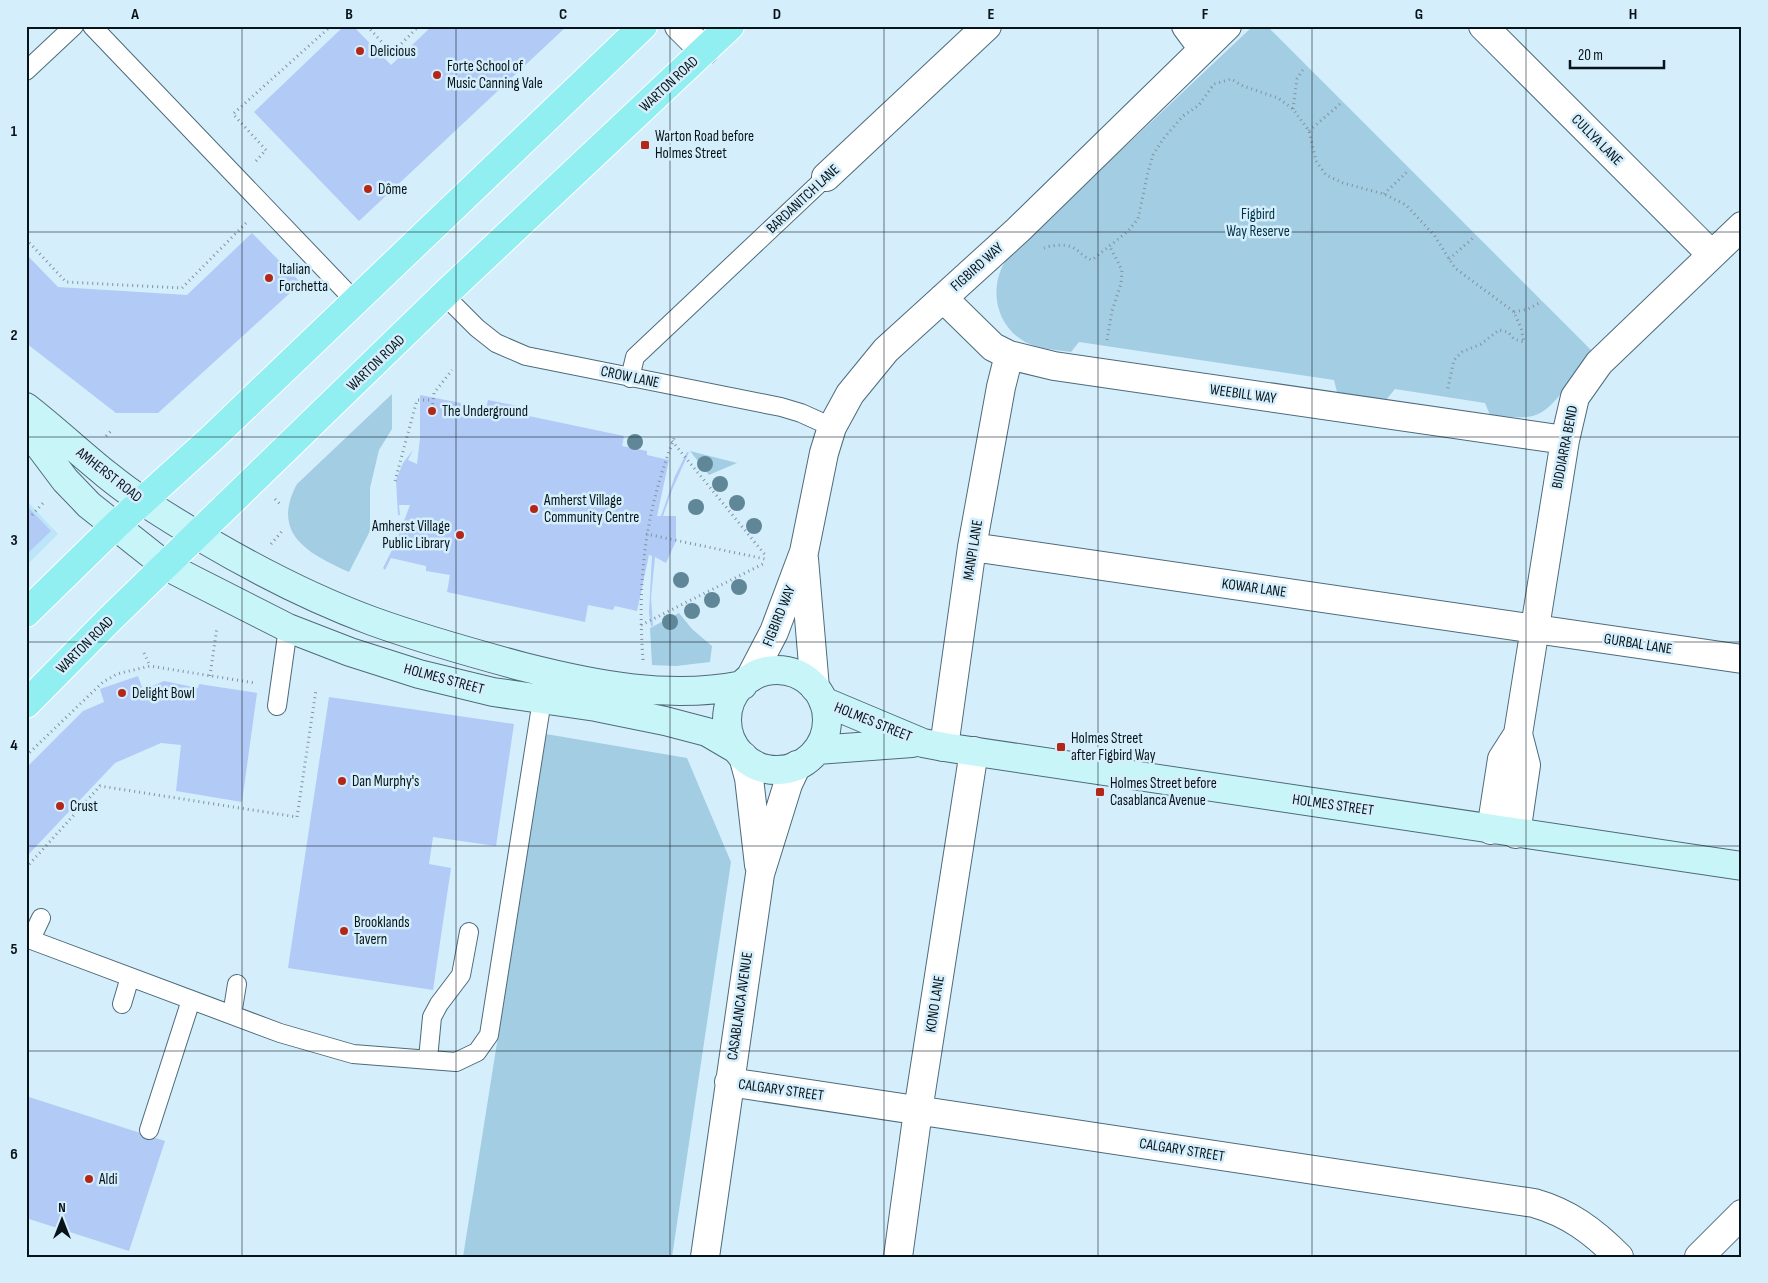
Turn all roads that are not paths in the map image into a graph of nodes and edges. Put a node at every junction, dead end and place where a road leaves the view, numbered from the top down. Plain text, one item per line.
1 (74, 26) edge
2 (92, 26) edge
3 (642, 26) edge
4 (679, 26) edge
5 (730, 26) edge
6 (987, 26) edge
7 (1186, 26) edge
8 (1227, 26) edge
9 (1484, 26) edge
10 (1204, 49) junction
11 (704, 51) junction
12 (26, 71) edge
13 (826, 177) joint
14 (1742, 226) edge
15 (1711, 254) junction
16 (444, 296) junction
17 (943, 298) junction
18 (355, 301) junction
19 (1009, 354) junction
20 (630, 378) junction
21 (26, 407) edge
22 (832, 427) junction
23 (26, 428) edge
24 (1564, 440) junction
25 (142, 501) junction
26 (115, 526) junction
27 (198, 536) junction
28 (972, 547) junction
29 (804, 552) junction
30 (166, 566) junction
31 (26, 613) edge
32 (288, 628) junction
33 (1535, 628) junction
34 (1742, 659) edge
35 (746, 681) junction
36 (819, 694) junction
37 (542, 700) junction
38 (26, 704) edge
39 (277, 706) dead end
40 (934, 745) junction
41 (739, 752) junction
42 (974, 752) junction
43 (807, 757) junction
44 (1503, 832) junction
45 (1742, 866) edge
46 (760, 874) junction
47 (41, 918) dead end
48 (469, 932) dead end
49 (29, 938) edge
50 (130, 977) junction
51 (236, 984) dead end
52 (191, 1000) junction
53 (122, 1004) dead end
54 (232, 1015) junction
55 (428, 1060) junction
56 (729, 1082) junction
57 (918, 1111) junction
58 (149, 1130) dead end
59 (1742, 1214) edge
60 (705, 1257) edge
61 (898, 1257) edge
62 (1619, 1257) edge
63 (1699, 1257) edge

1 - 12 lane
2 - 18 lane
3 - 18 main road
4 - 11 street
5 - 11 main road, WARTON ROAD
6 - 13 street, BARDANITCH LANE
7 - 10 street
8 - 10 street, FIGBIRD WAY
9 - 15 street, CULLYA LANE
10 - 17 street, FIGBIRD WAY
11 - 16 main road, WARTON ROAD
13 - 20 lane, BARDANITCH LANE
14 - 15 street, BIDDIARRA BEND
15 - 24 street, BIDDIARRA BEND
16 - 20 lane, CROW LANE
16 - 27 main road, WARTON ROAD
17 - 19 street, WEEBILL WAY
17 - 22 street, FIGBIRD WAY
18 - 25 main road
19 - 24 street, WEEBILL WAY
19 - 28 street, MANPI LANE
20 - 22 lane, CROW LANE
21 - 25 main road, AMHERST ROAD
22 - 29 street, FIGBIRD WAY
23 - 26 main road, AMHERST ROAD
24 - 33 street, BIDDIARRA BEND
25 - 26 main road
25 - 27 main road, AMHERST ROAD
26 - 30 main road, AMHERST ROAD
26 - 31 main road
27 - 30 main road, WARTON ROAD
27 - 35 main road, HOLMES STREET
28 - 33 street, KOWAR LANE
28 - 40 street, MANPI LANE
29 - 35 street, FIGBIRD WAY
29 - 36 street, FIGBIRD WAY
30 - 32 main road, HOLMES STREET
30 - 38 main road, WARTON ROAD
32 - 37 main road, HOLMES STREET
32 - 39 lane
33 - 34 street, GURBAL LANE
33 - 44 street, BIDDIARRA BEND
35 - 36 main road, HOLMES STREET
35 - 41 main road
36 - 40 main road, HOLMES STREET
36 - 43 main road, HOLMES STREET
37 - 41 main road, HOLMES STREET
37 - 55 lane
40 - 42 main road, HOLMES STREET
40 - 43 main road, HOLMES STREET
41 - 43 main road, HOLMES STREET
41 - 46 street, CASABLANCA AVENUE
42 - 44 main road, HOLMES STREET
42 - 57 street, KONO LANE
43 - 46 street, CASABLANCA AVENUE
44 - 45 main road, HOLMES STREET
46 - 56 street, CASABLANCA AVENUE
47 - 49 lane
48 - 55 lane
49 - 50 lane
50 - 52 lane
50 - 53 lane
51 - 54 lane
52 - 54 lane
52 - 58 lane
54 - 55 lane
56 - 57 street, CALGARY STREET
56 - 60 street, CASABLANCA AVENUE
57 - 61 street, KONO LANE
57 - 62 street, CALGARY STREET
59 - 63 street

